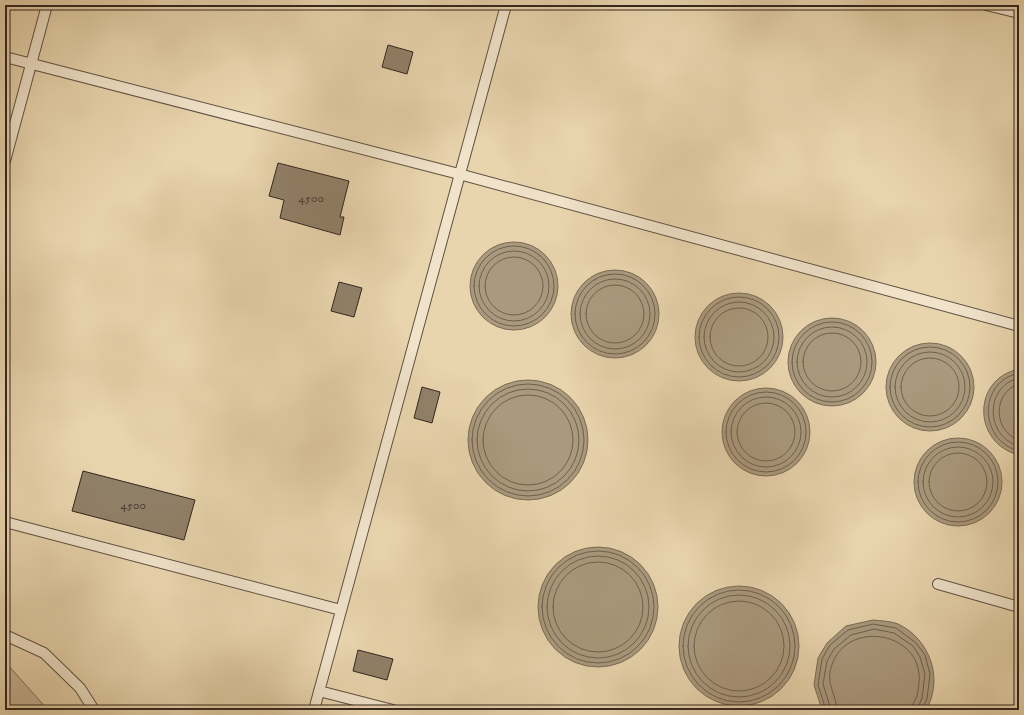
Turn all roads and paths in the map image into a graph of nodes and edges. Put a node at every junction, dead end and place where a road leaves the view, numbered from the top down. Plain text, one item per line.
1 (47, 5) edge
2 (506, 5) edge
3 (986, 5) edge
4 (1019, 13) edge
5 (5, 57) edge
6 (31, 65) junction
7 (5, 161) edge
8 (459, 174) junction
9 (1019, 326) edge
10 (5, 522) edge
11 (938, 584) dead end
12 (1019, 607) edge
13 (341, 610) junction
14 (5, 635) edge
15 (319, 691) junction
16 (94, 710) edge
17 (314, 710) edge
18 (393, 710) edge

1 - 6 lane
2 - 8 lane
3 - 4 lane
5 - 6 lane
6 - 7 lane
6 - 8 lane
8 - 9 lane
8 - 13 lane
10 - 13 lane
11 - 12 lane
13 - 15 lane
14 - 16 lane
15 - 17 lane
15 - 18 lane

